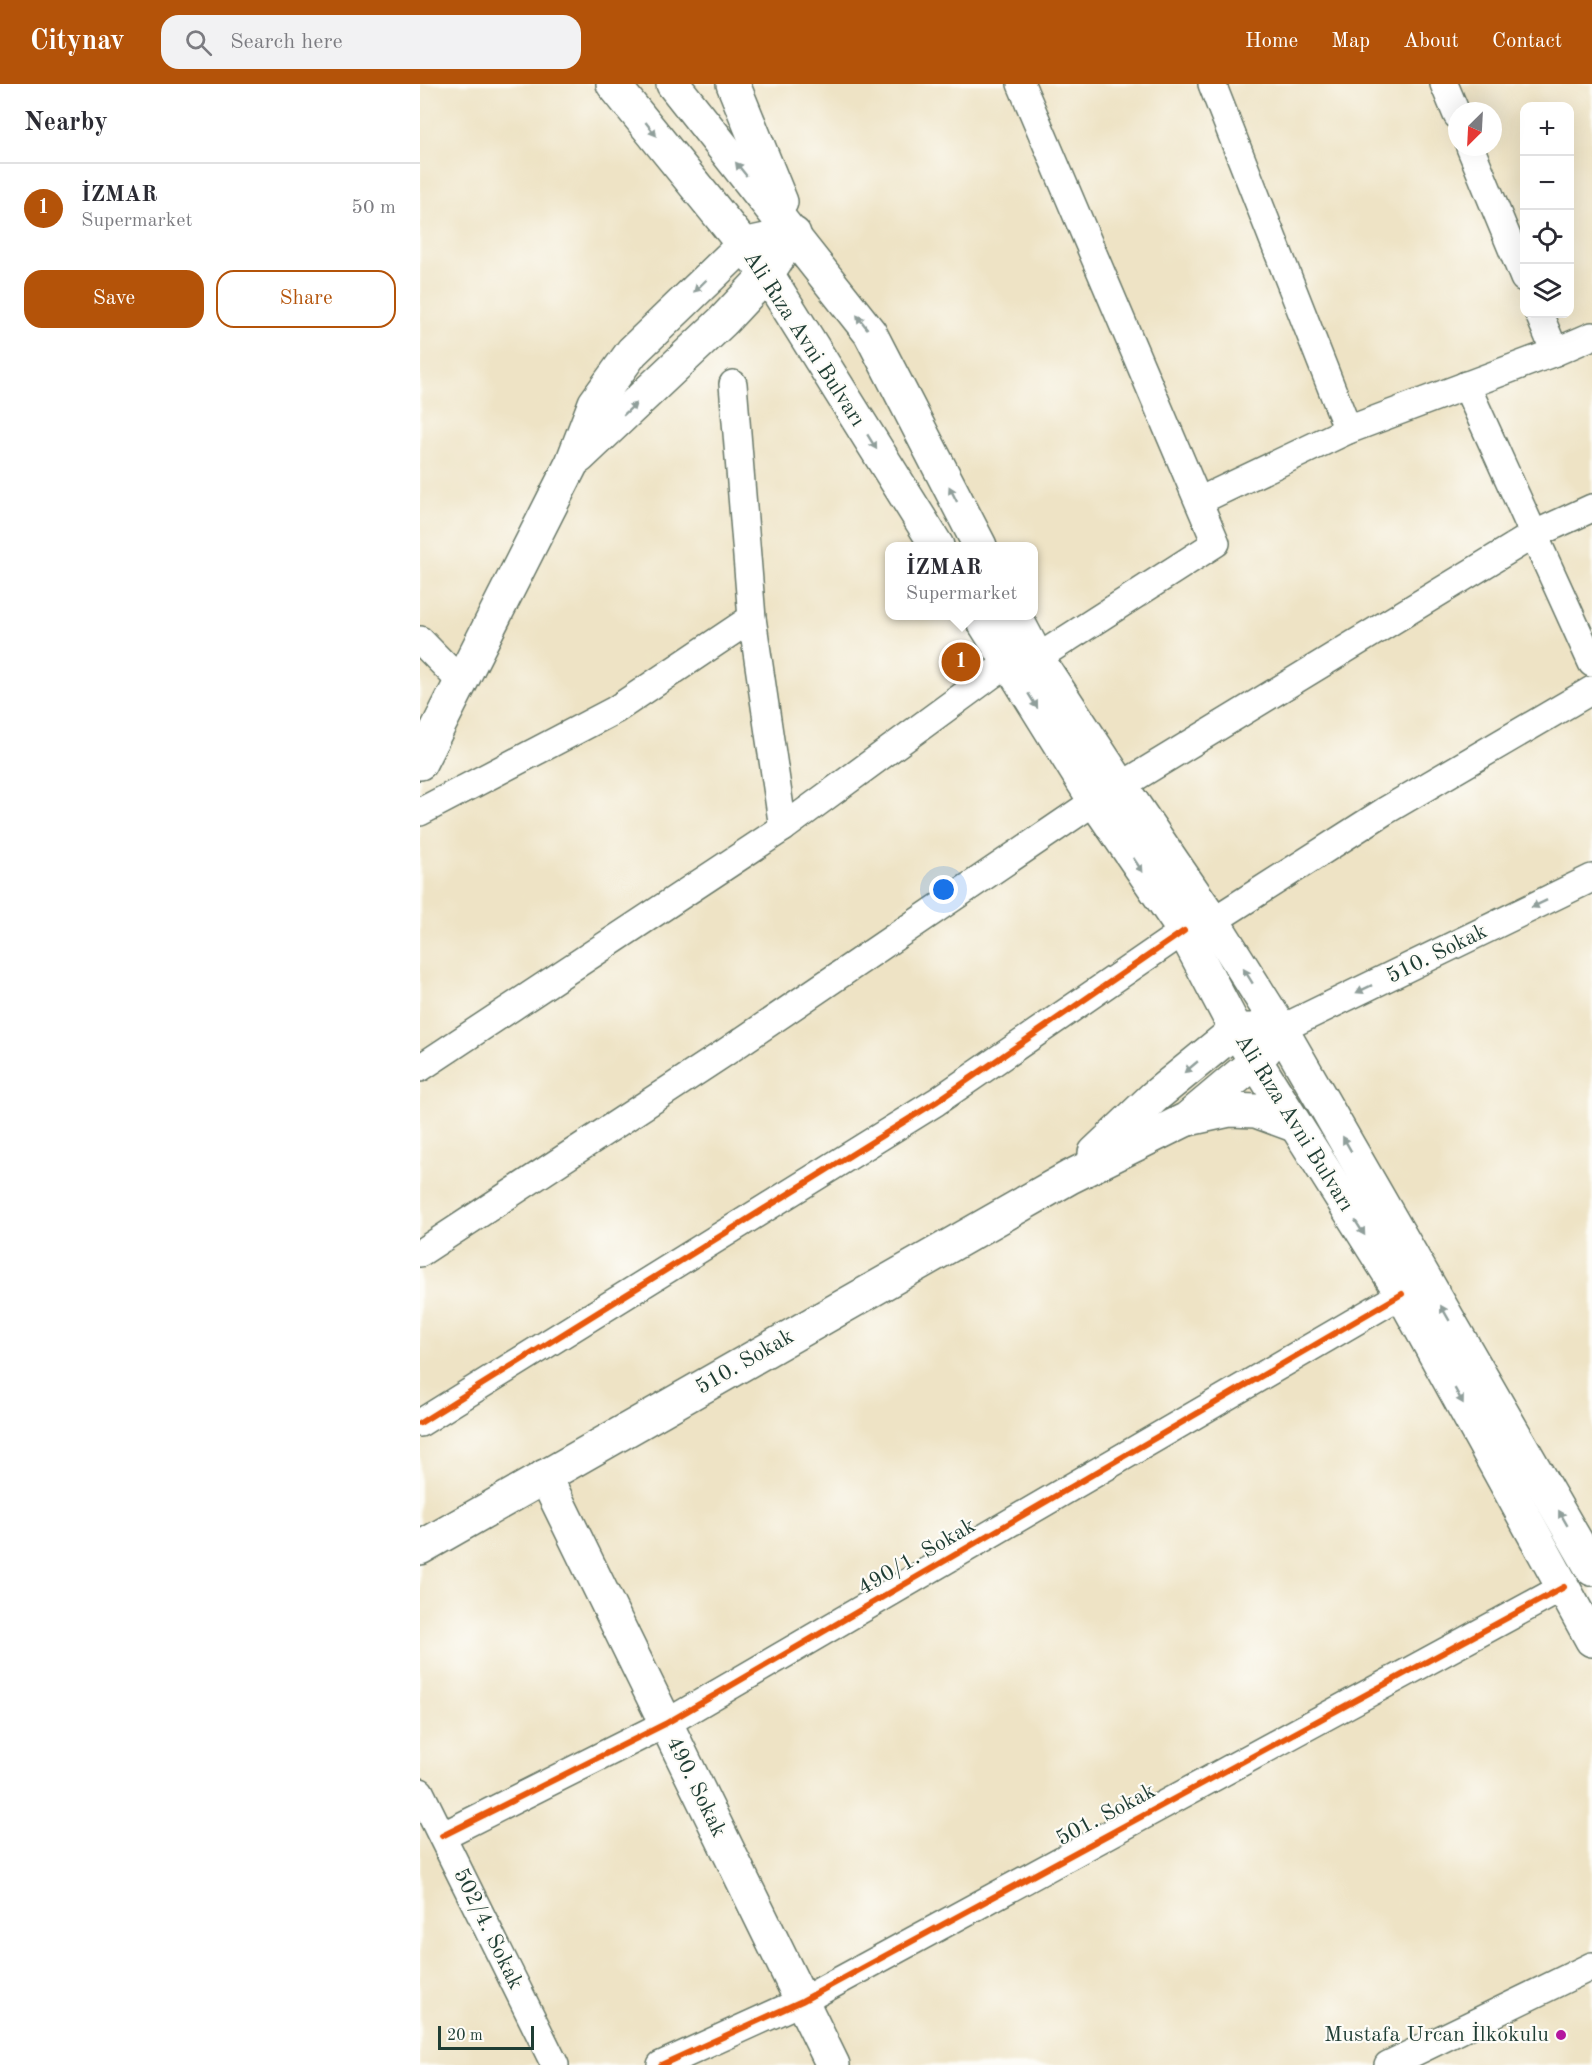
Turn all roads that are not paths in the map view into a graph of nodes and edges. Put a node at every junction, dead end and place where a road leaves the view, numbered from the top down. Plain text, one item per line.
1 (673, 84) edge
2 (733, 84) edge
3 (1021, 84) edge
4 (1212, 84) edge
5 (1444, 84) edge
6 (630, 87) edge
7 (1452, 102) edge
8 (1474, 156) edge
9 (794, 234) junction
10 (743, 245) junction
11 (1520, 268) edge
12 (767, 274) junction
13 (1541, 318) edge
14 (1592, 336) edge
15 (1555, 352) junction
16 (733, 384) dead end
17 (1466, 386) junction
18 (1348, 430) junction
19 (573, 463) junction
20 (1199, 501) junction
21 (1592, 507) edge
22 (1533, 535) junction
23 (934, 542) edge
24 (978, 542) edge
25 (752, 618) junction
26 (985, 620) edge
27 (1016, 620) edge
28 (420, 640) edge
29 (1023, 660) junction
30 (1592, 663) edge
31 (462, 683) junction
32 (1592, 690) edge
33 (420, 762) edge
34 (1108, 793) junction
35 (420, 812) edge
36 (783, 828) junction
37 (1592, 878) edge
38 (1198, 926) junction
39 (1281, 1029) junction
40 (1236, 1030) junction
41 (1256, 1061) junction
42 (420, 1068) edge
43 (1187, 1119) junction
44 (1294, 1125) junction
45 (1070, 1177) junction
46 (420, 1253) edge
47 (1402, 1294) junction
48 (420, 1423) edge
49 (545, 1476) junction
50 (420, 1548) edge
51 (1592, 1569) edge
52 (1564, 1587) junction
53 (1592, 1640) edge
54 (665, 1724) junction
55 (420, 1792) edge
56 (442, 1836) junction
57 (1592, 1966) edge
58 (802, 2001) junction
59 (1393, 2064) edge
60 (555, 2065) edge
61 (661, 2065) edge
62 (833, 2065) edge

9 -> 1 main road
2 - 9 main road
3 - 20 street
4 - 18 street
5 - 7 street
6 -> 10 main road, Ali Rıza Avni Bulvarı
8 - 11 street
9 - 10 main road
9 - 12 main road
24 -> 9 main road
10 - 12 main road, Ali Rıza Avni Bulvarı
10 -> 19 main road
19 -> 12 main road
12 -> 23 main road, Ali Rıza Avni Bulvarı
13 - 15 street
14 - 15 street
15 - 17 street
16 - 25 street
17 - 18 street
17 - 22 street
18 - 20 street
19 - 31 main road
20 - 29 street
21 - 22 street
22 - 30 street
22 - 34 street
25 - 35 street
25 - 36 street
26 - 29 main road, Ali Rıza Avni Bulvarı
27 - 29 main road, Ali Rıza Avni Bulvarı
28 - 31 street
29 - 34 main road, Ali Rıza Avni Bulvarı
29 - 36 street
31 - 33 main road
32 - 38 street
34 - 38 main road, Ali Rıza Avni Bulvarı
34 - 46 street
36 - 42 street
37 -> 39 street, 510. Sokak
39 -> 38 main road, Ali Rıza Avni Bulvarı
38 - 40 main road, Ali Rıza Avni Bulvarı
38 - 48 street
39 - 40 main road
39 - 41 main road, 510. Sokak
51 -> 39 main road, Ali Rıza Avni Bulvarı
40 - 41 main road, Ali Rıza Avni Bulvarı
40 -> 45 main road, 510. Sokak
41 - 43 main road, 510. Sokak
41 - 44 main road, Ali Rıza Avni Bulvarı
43 - 44 main road
43 - 45 main road, 510. Sokak
44 -> 47 main road, Ali Rıza Avni Bulvarı
45 - 49 main road, 510. Sokak
47 -> 52 main road, Ali Rıza Avni Bulvarı
47 - 54 street, 490/1. Sokak
49 - 50 main road, 510. Sokak
49 - 54 main road, 490. Sokak
52 - 53 main road, Ali Rıza Avni Bulvarı
52 - 58 street, 501. Sokak
54 - 56 street, 490/1. Sokak
54 - 58 main road, 490. Sokak
55 - 56 street, 502/4. Sokak
56 - 60 street, 502/4. Sokak
57 - 59 street
58 - 61 street, 501. Sokak
58 - 62 main road, 490. Sokak

